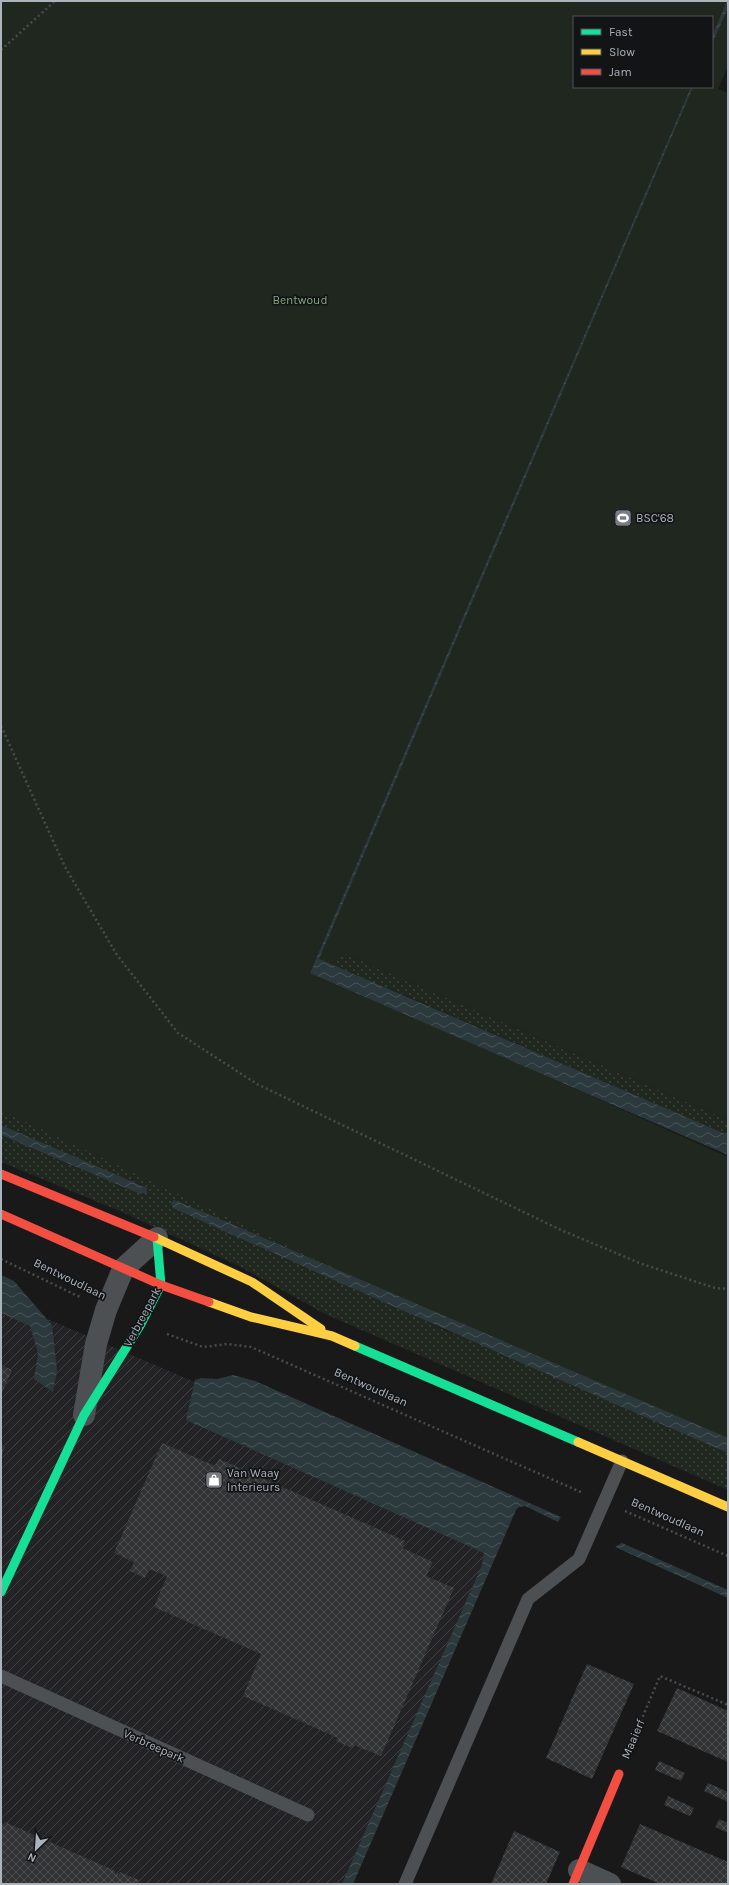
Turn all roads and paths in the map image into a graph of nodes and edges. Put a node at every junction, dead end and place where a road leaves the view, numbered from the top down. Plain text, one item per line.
1 (55, 1) edge
2 (1, 50) edge
3 (1, 726) edge
4 (1, 1174) edge
5 (1, 1214) edge
6 (157, 1238) junction
7 (1, 1259) edge
8 (123, 1269) junction
9 (161, 1285) junction
10 (728, 1289) edge
11 (106, 1310) junction
12 (141, 1324) junction
13 (332, 1336) junction
14 (84, 1415) junction
15 (622, 1461) junction
16 (604, 1502) junction
17 (728, 1507) edge
18 (728, 1556) edge
19 (1, 1592) edge
20 (1, 1676) edge
21 (728, 1705) edge
22 (619, 1774) joint
23 (308, 1815) dead end
24 (576, 1877) edge
25 (405, 1884) edge
26 (610, 1884) edge

1 - 2 path
3 - 10 path
4 - 6 main road
5 - 8 main road
6 - 8 street, Verbreepark
6 - 9 main road, Verbreepark
6 - 13 main road
7 - 11 path, Bentwoudlaan
8 - 9 main road
8 - 11 street, Verbreepark
9 - 12 main road, Verbreepark
9 - 13 main road
11 - 14 street, Verbreepark
12 - 14 main road, Verbreepark
12 - 16 path, Bentwoudlaan
13 - 15 main road
14 - 19 main road, Verbreepark
15 - 16 lane
15 - 17 main road
16 - 18 path, Bentwoudlaan
16 - 25 lane
20 - 23 lane, Verbreepark
21 - 22 path, Maaierf
22 - 24 main road, Maaierf
24 - 26 street, Maaierf

